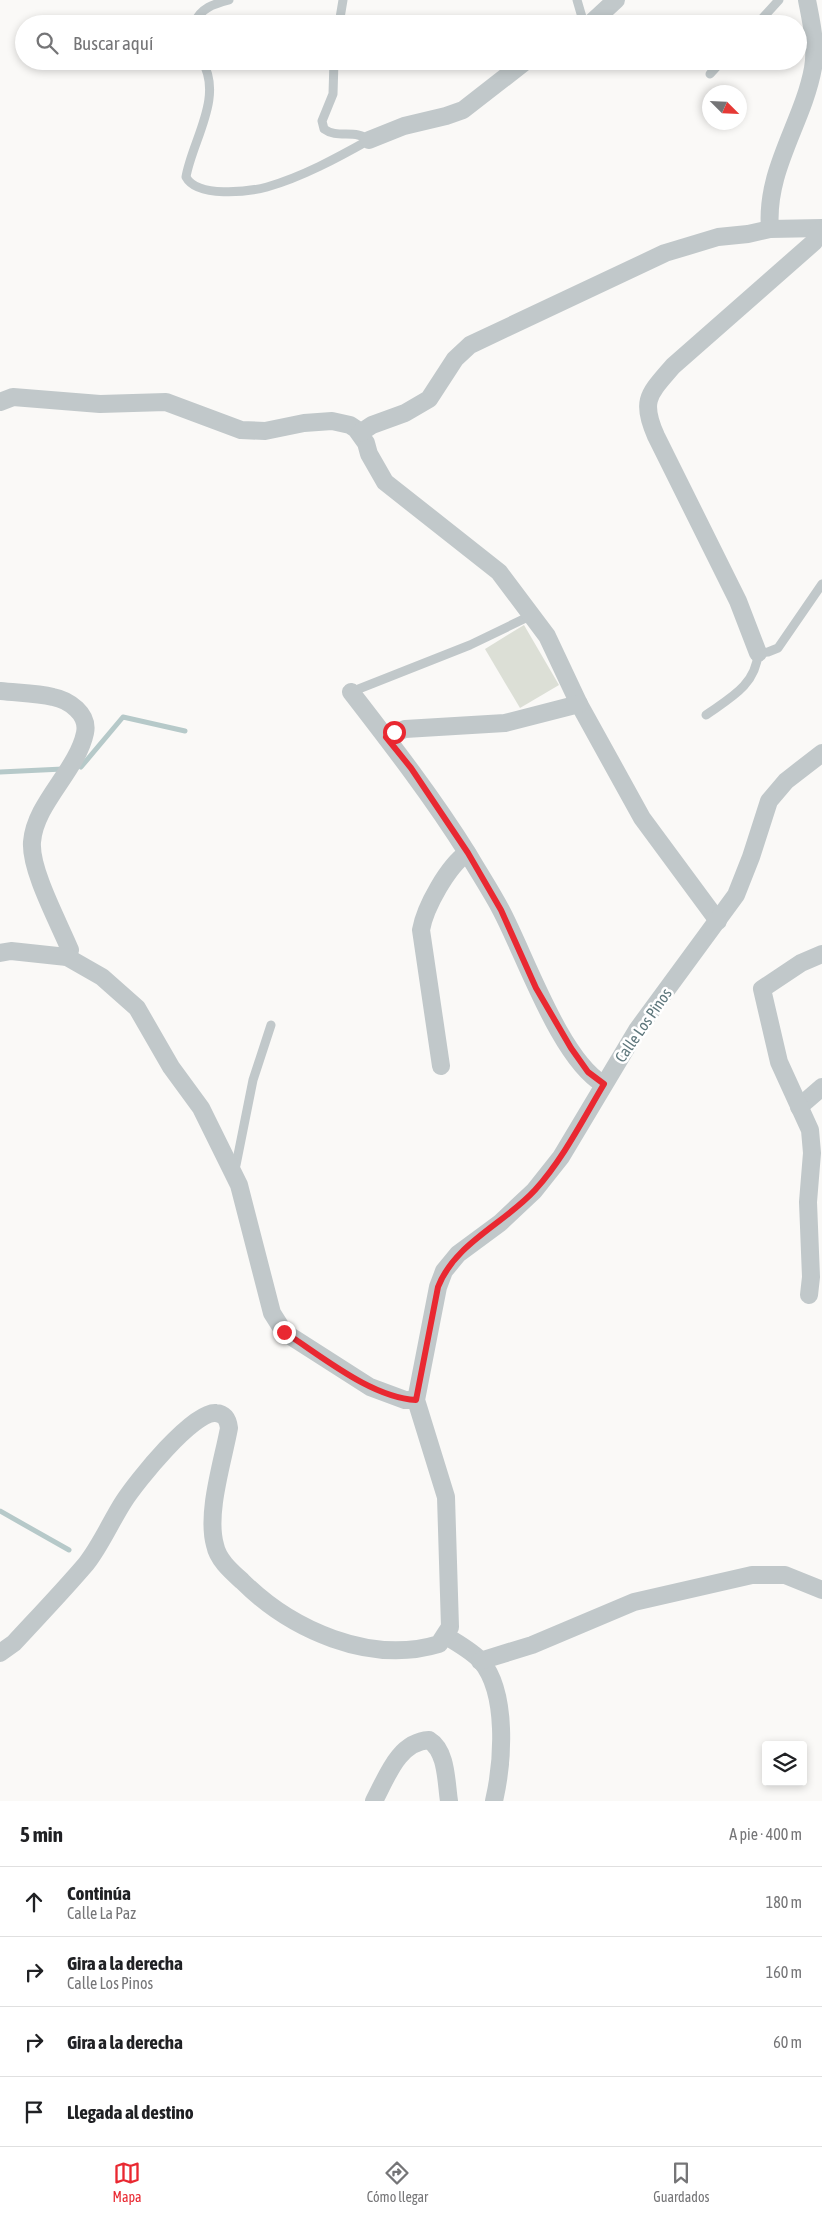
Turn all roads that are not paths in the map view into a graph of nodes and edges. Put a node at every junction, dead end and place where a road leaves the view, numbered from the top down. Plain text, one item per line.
1 (229, 0) edge
2 (343, 0) edge
3 (577, 0) edge
4 (616, 0) edge
5 (779, 0) edge
6 (807, 0) edge
7 (199, 15) edge
8 (340, 15) edge
9 (581, 15) edge
10 (600, 15) edge
11 (765, 15) edge
12 (206, 70) edge
13 (334, 70) edge
14 (514, 70) edge
15 (714, 70) edge
16 (710, 74) dead end
17 (369, 140) junction
18 (770, 228) junction
19 (821, 228) edge
20 (0, 402) edge
21 (360, 433) junction
22 (822, 584) edge
23 (532, 615) junction
24 (758, 653) junction
25 (0, 691) edge
26 (351, 692) joint
27 (579, 704) junction
28 (706, 715) dead end
29 (386, 737) junction
30 (822, 753) edge
31 (468, 853) junction
32 (718, 921) junction
33 (0, 954) edge
34 (822, 954) edge
35 (67, 957) junction
36 (271, 1025) dead end
37 (441, 1066) dead end
38 (604, 1084) junction
39 (822, 1087) edge
40 (799, 1107) junction
41 (231, 1170) junction
42 (809, 1295) dead end
43 (416, 1400) junction
44 (822, 1590) edge
45 (446, 1636) junction
46 (0, 1653) edge
47 (480, 1661) junction
48 (374, 1801) edge
49 (449, 1801) edge
50 (494, 1801) edge

1 - 7 lane
2 - 8 lane
3 - 9 lane
4 - 10 street
5 - 11 lane
6 - 18 street
12 - 17 lane
13 - 17 lane
14 - 17 street
15 - 16 lane
18 - 19 street
18 - 21 street
19 - 24 street
20 - 21 street
21 - 23 street
22 - 24 lane
23 - 26 lane
23 - 27 street
24 - 28 lane
25 - 35 street
26 - 29 street
27 - 29 street
27 - 32 street
29 - 31 street
30 - 32 street, Calle Los Pinos
31 - 37 street
31 - 38 street
32 - 38 street, Calle Los Pinos
33 - 35 street
34 - 40 street
35 - 41 street
36 - 41 lane
38 - 43 street, Calle Los Pinos
39 - 40 street
40 - 42 street
41 - 43 street
43 - 45 street
44 - 47 street
45 - 46 street
45 - 47 street
47 - 50 street
48 - 49 street

